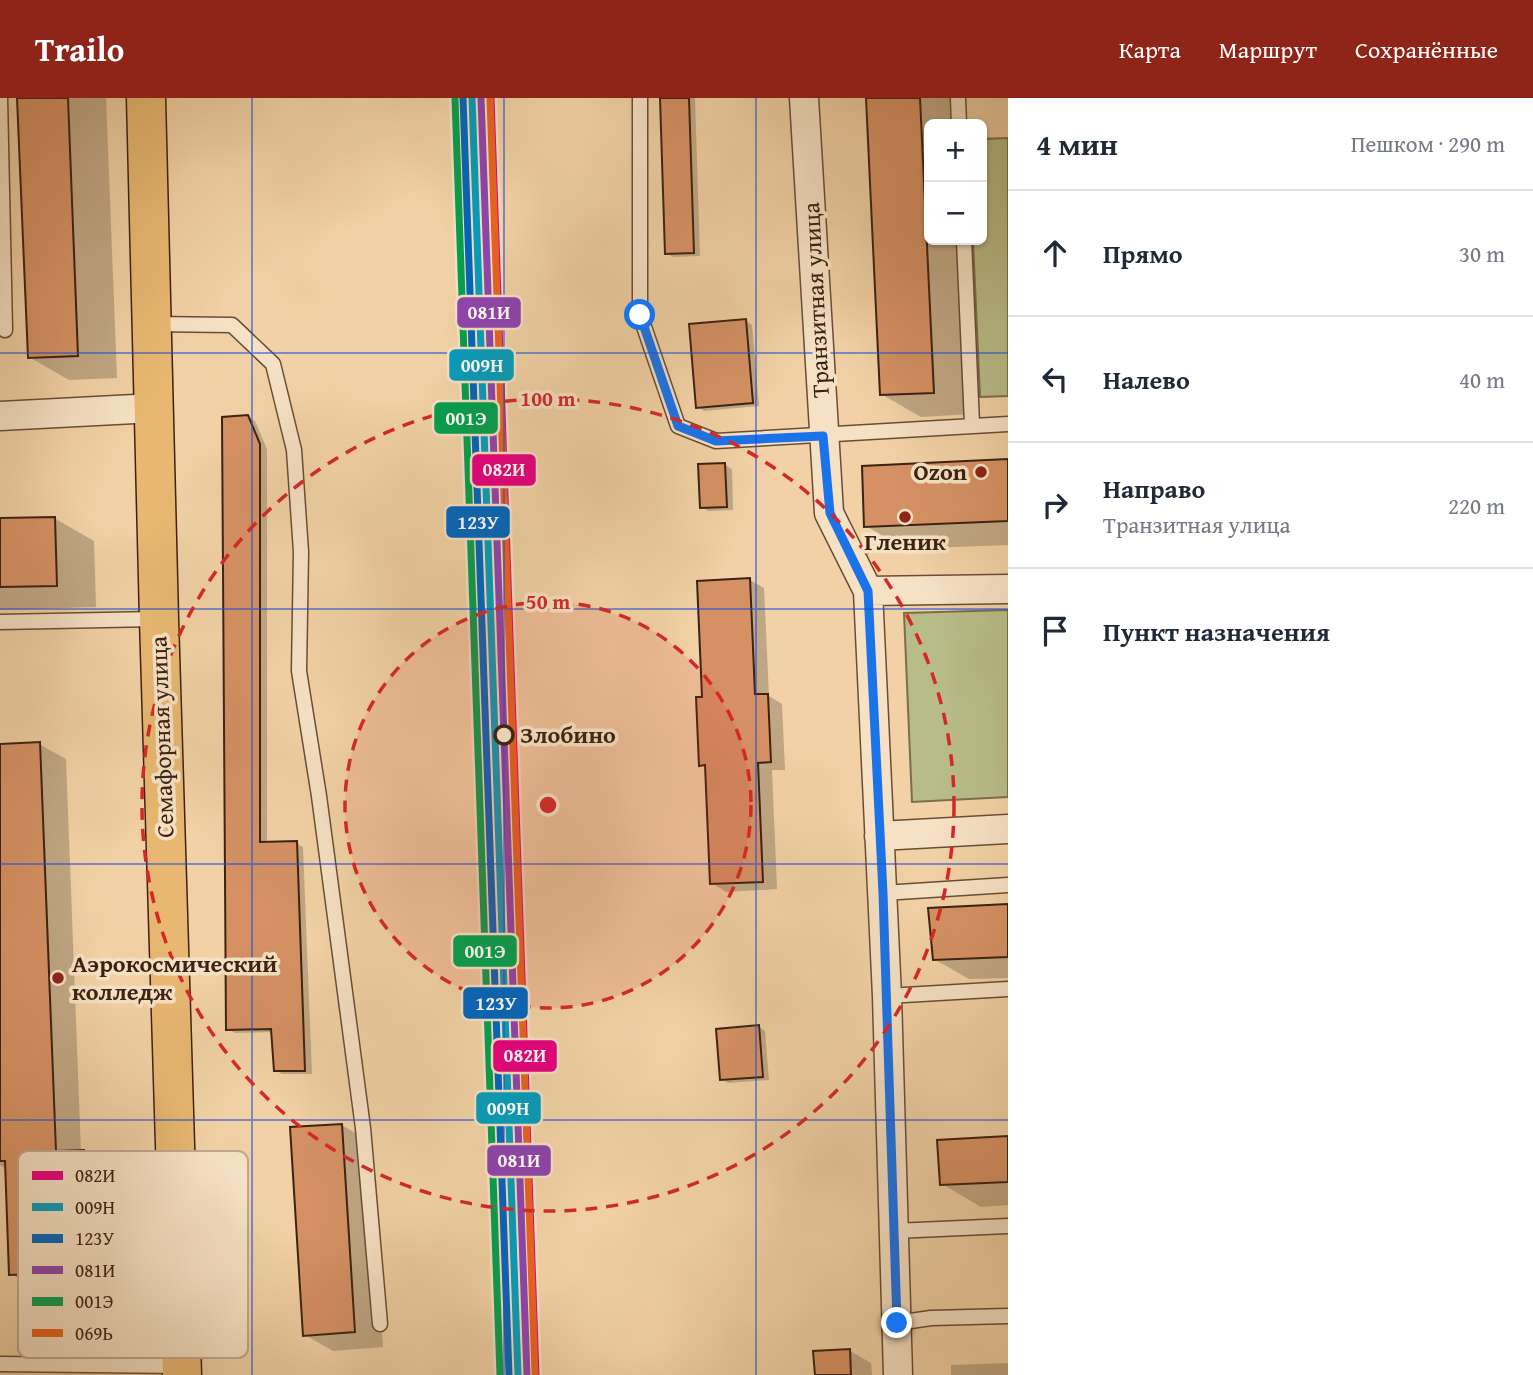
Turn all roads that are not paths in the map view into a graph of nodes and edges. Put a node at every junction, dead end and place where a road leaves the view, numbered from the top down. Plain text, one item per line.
1 (1, 98) edge
2 (146, 98) edge
3 (640, 98) edge
4 (804, 98) edge
5 (958, 98) edge
6 (959, 119) edge
7 (964, 245) edge
8 (152, 324) junction
9 (5, 330) dead end
10 (154, 408) junction
11 (0, 416) edge
12 (972, 424) junction
13 (1008, 424) edge
14 (823, 436) junction
15 (1008, 589) edge
16 (868, 591) junction
17 (159, 619) junction
18 (0, 622) edge
19 (1008, 829) edge
20 (879, 836) junction
21 (1008, 885) edge
22 (883, 893) junction
23 (1008, 989) edge
24 (887, 996) junction
25 (175, 1151) edge
26 (1008, 1226) edge
27 (894, 1231) junction
28 (1008, 1316) edge
29 (897, 1323) junction
30 (380, 1324) dead end
31 (0, 1364) edge
32 (182, 1370) edge
33 (898, 1375) edge

1 - 9 lane
2 - 8 highway, Семафорная улица
3 - 14 lane
4 - 14 street, Транзитная улица
5 - 6 lane
7 - 12 lane
8 - 10 highway, Семафорная улица
8 - 30 lane
10 - 11 street
10 - 17 highway, Семафорная улица
12 - 13 lane
12 - 14 lane
14 - 16 street, Транзитная улица
15 - 16 street
16 - 20 street, Транзитная улица
17 - 18 lane
17 - 25 highway, Семафорная улица
19 - 20 street
20 - 22 street, Транзитная улица
21 - 22 lane
22 - 24 street, Транзитная улица
23 - 24 lane
24 - 27 street, Транзитная улица
26 - 27 lane
27 - 29 street, Транзитная улица
28 - 29 lane
29 - 33 street, Транзитная улица
31 - 32 lane

